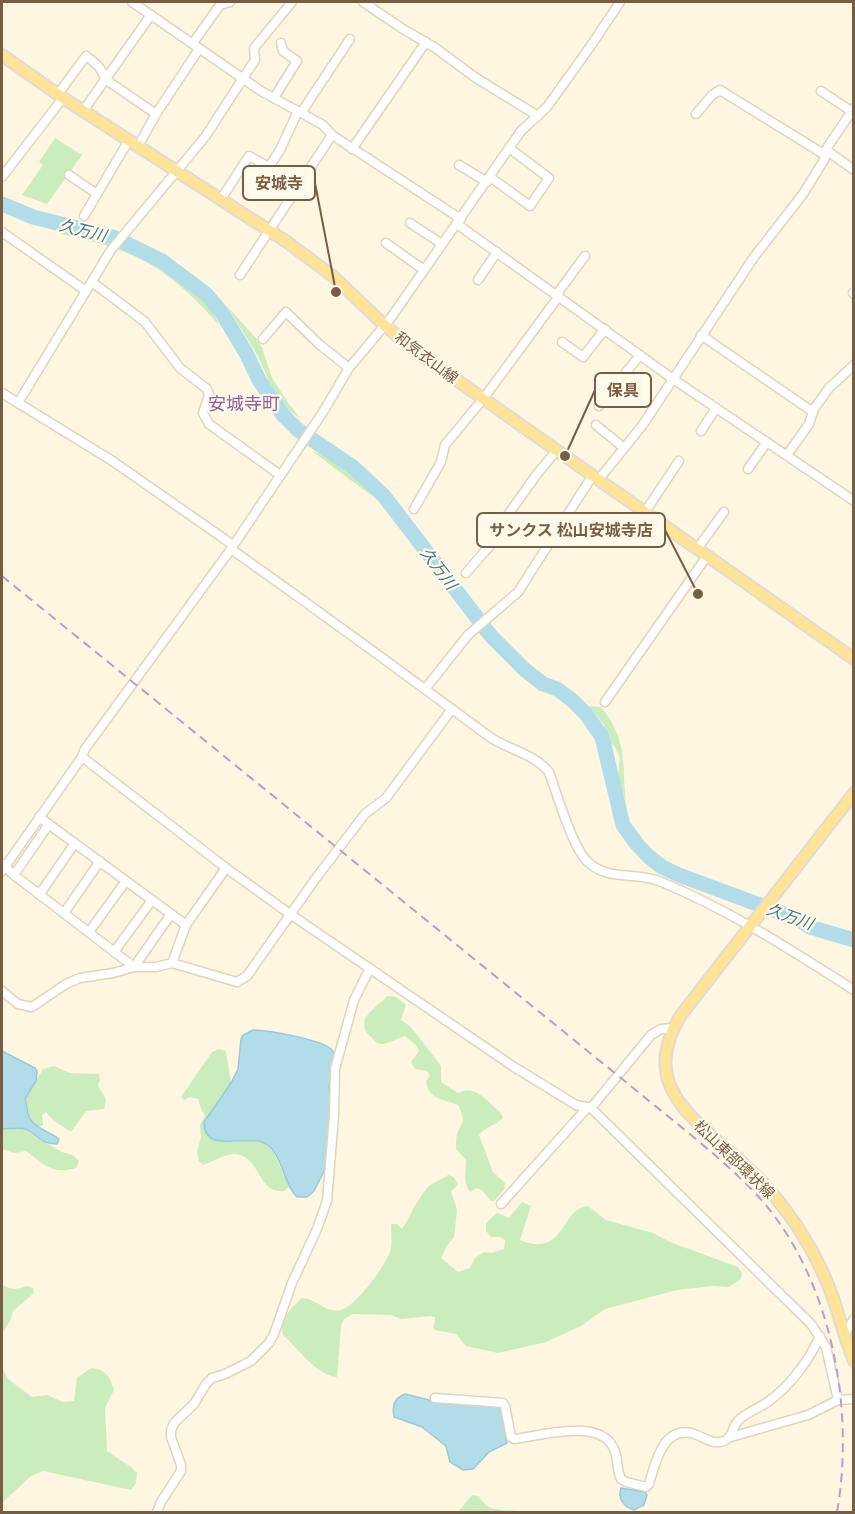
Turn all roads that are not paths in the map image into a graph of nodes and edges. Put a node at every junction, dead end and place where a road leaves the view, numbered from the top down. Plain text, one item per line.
1 (132, 2) edge
2 (230, 2) edge
3 (292, 2) edge
4 (363, 2) edge
5 (620, 2) edge
6 (150, 15) junction
7 (350, 39) dead end
8 (426, 42) junction
9 (281, 43) dead end
10 (196, 46) junction
11 (2, 55) edge
12 (105, 79) junction
13 (244, 79) junction
14 (821, 91) dead end
15 (61, 96) junction
16 (274, 98) junction
17 (852, 110) edge
18 (83, 111) junction
19 (299, 112) junction
20 (156, 114) junction
21 (696, 114) dead end
22 (538, 116) junction
23 (332, 135) junction
24 (134, 143) junction
25 (352, 148) junction
26 (509, 148) junction
27 (826, 152) junction
28 (459, 165) dead end
29 (176, 170) junction
30 (854, 170) edge
31 (69, 175) dead end
32 (2, 177) edge
33 (488, 180) junction
34 (97, 194) junction
35 (221, 199) junction
36 (84, 216) dead end
37 (459, 221) junction
38 (410, 224) dead end
39 (268, 230) junction
40 (2, 232) edge
41 (386, 243) dead end
42 (442, 244) junction
43 (497, 252) junction
44 (585, 256) dead end
45 (424, 270) junction
46 (240, 275) dead end
47 (478, 280) dead end
48 (92, 282) junction
49 (86, 291) junction
50 (558, 295) junction
51 (384, 325) junction
52 (605, 330) junction
53 (701, 335) junction
54 (263, 339) dead end
55 (562, 342) dead end
56 (640, 355) junction
57 (854, 365) edge
58 (349, 368) junction
59 (673, 379) junction
60 (2, 393) edge
61 (483, 399) junction
62 (18, 403) junction
63 (599, 406) dead end
64 (716, 408) junction
65 (813, 412) junction
66 (596, 425) dead end
67 (700, 431) dead end
68 (767, 441) junction
69 (624, 448) junction
70 (557, 450) junction
71 (786, 455) junction
72 (679, 461) dead end
73 (748, 469) dead end
74 (280, 475) junction
75 (596, 477) junction
76 (854, 501) edge
77 (414, 509) dead end
78 (645, 512) junction
79 (724, 512) dead end
80 (232, 547) junction
81 (697, 549) junction
82 (707, 556) junction
83 (466, 573) dead end
84 (854, 659) edge
85 (425, 689) junction
86 (605, 702) dead end
87 (452, 709) junction
88 (82, 757) junction
89 (854, 793) edge
90 (39, 817) junction
91 (49, 824) junction
92 (75, 843) junction
93 (100, 861) junction
94 (2, 867) edge
95 (226, 868) junction
96 (14, 876) junction
97 (126, 881) junction
98 (39, 895) junction
99 (152, 900) junction
100 (64, 913) junction
101 (171, 914) junction
102 (290, 914) junction
103 (752, 923) junction
104 (186, 925) junction
105 (89, 932) junction
106 (114, 952) junction
107 (172, 963) junction
108 (134, 967) junction
109 (370, 968) junction
110 (854, 990) edge
111 (2, 991) edge
112 (673, 1028) junction
113 (589, 1108) junction
114 (501, 1204) dead end
115 (854, 1319) edge
116 (844, 1333) junction
117 (820, 1336) junction
118 (854, 1361) edge
119 (435, 1398) dead end
120 (854, 1399) edge
121 (838, 1400) junction
122 (731, 1437) junction
123 (157, 1512) edge

1 - 6 street
2 - 10 street
3 - 13 street
4 - 8 street
5 - 22 street
6 - 10 street
6 - 12 street
7 - 19 street
8 - 22 street
8 - 25 street
9 - 16 street
10 - 13 street
10 - 20 street
11 - 15 main road, 和気衣山線
12 - 15 street
12 - 18 street
12 - 20 street
13 - 16 street
13 - 29 street
14 - 17 street
15 - 18 main road, 和気衣山線
15 - 32 street
16 - 19 street
17 - 27 street
18 - 24 main road, 和気衣山線
19 - 23 street
19 - 35 street
20 - 24 street
21 - 27 street
22 - 26 street
23 - 25 street
23 - 39 street
24 - 29 main road, 和気衣山線
24 - 34 street
25 - 37 street
26 - 33 street
26 - 33 street
27 - 30 street
27 - 53 street
28 - 33 street
29 - 35 main road, 和気衣山線
29 - 48 street
31 - 34 street
33 - 37 street
34 - 36 street
35 - 39 main road, 和気衣山線
37 - 42 street
37 - 43 street
38 - 42 street
39 - 46 street
39 - 51 main road, 和気衣山線
40 - 49 street
41 - 45 street
42 - 45 street
43 - 47 street
43 - 50 street
44 - 50 street
45 - 51 street
48 - 49 street
48 - 74 street
49 - 62 street
50 - 52 street
50 - 61 street
51 - 58 street
51 - 61 main road, 和気衣山線
52 - 55 street
52 - 56 street
53 - 59 street
53 - 65 street
54 - 58 street
56 - 59 street
56 - 63 street
57 - 65 street
58 - 74 street
59 - 64 street
59 - 69 street
60 - 62 street
61 - 70 main road, 和気衣山線
61 - 77 street
62 - 80 street
64 - 67 street
64 - 68 street
65 - 71 street
66 - 69 street
68 - 71 street
68 - 73 street
69 - 75 street
70 - 75 main road, 和気衣山線
70 - 83 street
71 - 76 street
72 - 78 street
74 - 80 street
75 - 78 main road, 和気衣山線
75 - 85 street
78 - 81 main road, 和気衣山線
79 - 81 street
80 - 85 street
80 - 88 street
81 - 82 main road, 和気衣山線
82 - 84 main road, 和気衣山線
82 - 86 street
85 - 87 street
87 - 102 street
87 - 103 street
88 - 90 street
88 - 95 street
89 - 103 main road, 松山東部環状線
90 - 91 street
90 - 94 street
91 - 92 street
91 - 96 street
92 - 93 street
92 - 98 street
93 - 97 street
93 - 100 street
94 - 96 street
95 - 102 street
95 - 104 street
96 - 98 street
97 - 99 street
97 - 105 street
98 - 100 street
99 - 101 street
99 - 106 street
100 - 105 street
101 - 104 street
101 - 108 street
102 - 107 street
102 - 109 street
103 - 110 street
103 - 112 main road, 松山東部環状線
104 - 107 street
105 - 106 street
106 - 108 street
107 - 108 street
108 - 111 street
109 - 113 street
109 - 123 street
112 - 113 street
112 - 116 main road, 松山東部環状線
113 - 114 street
113 - 117 street
115 - 116 street
116 - 118 main road, 松山東部環状線
117 - 121 street
117 - 122 street
119 - 122 street
120 - 121 street
121 - 122 street

